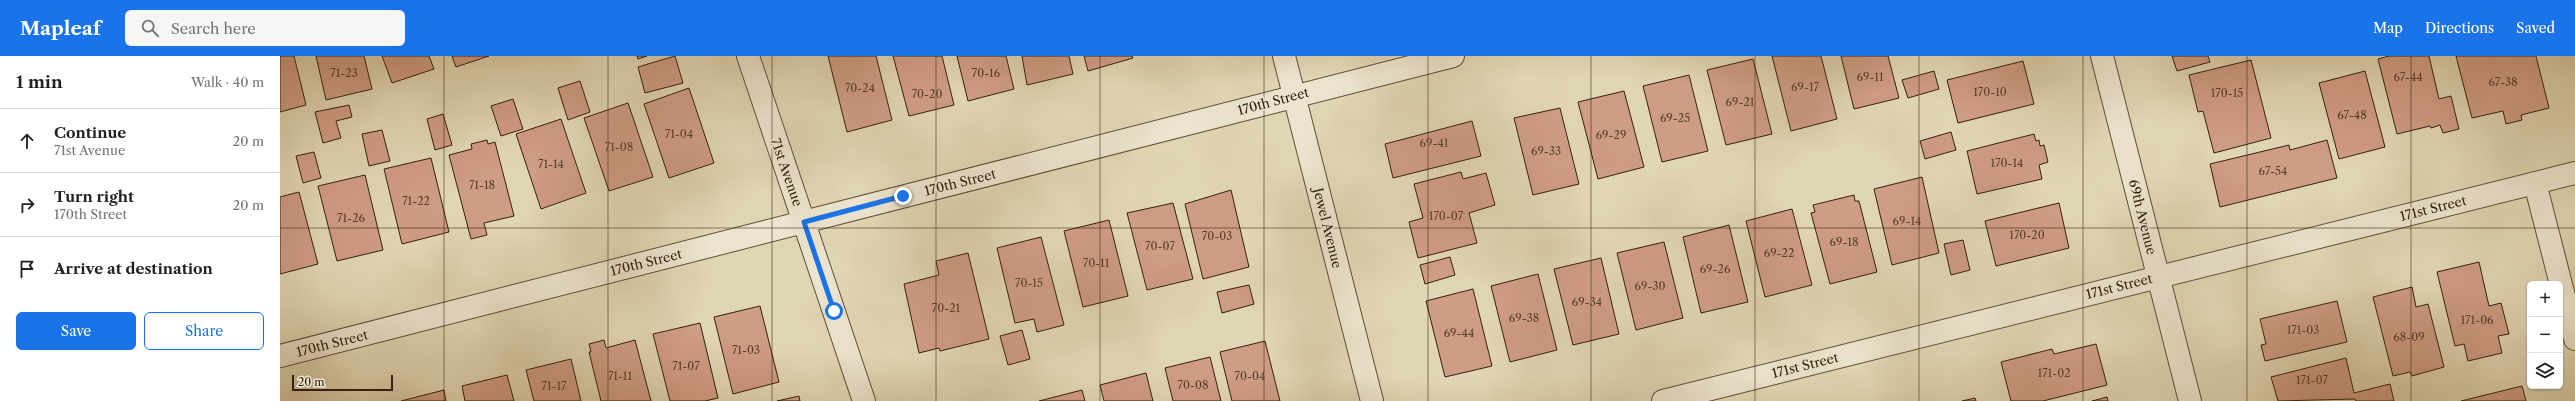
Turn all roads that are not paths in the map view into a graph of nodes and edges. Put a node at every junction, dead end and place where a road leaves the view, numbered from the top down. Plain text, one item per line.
1 (748, 56) edge
2 (1284, 56) edge
3 (1453, 56) edge
4 (2102, 56) edge
5 (1294, 95) junction
6 (2575, 173) edge
7 (2535, 183) junction
8 (804, 222) junction
9 (2158, 276) junction
10 (2575, 339) edge
11 (280, 356) edge
12 (864, 401) edge
13 (1372, 401) edge
14 (1663, 401) edge
15 (2190, 401) edge

1 - 8 street, 71st Avenue
2 - 5 street, Jewel Avenue
3 - 5 street, 170th Street
4 - 9 street, 69th Avenue
5 - 8 street, 170th Street
5 - 13 street, Jewel Avenue
6 - 7 street, 171st Street
7 - 9 street, 171st Street
7 - 10 street
8 - 11 street, 170th Street
8 - 12 street, 71st Avenue
9 - 14 street, 171st Street
9 - 15 street, 69th Avenue

